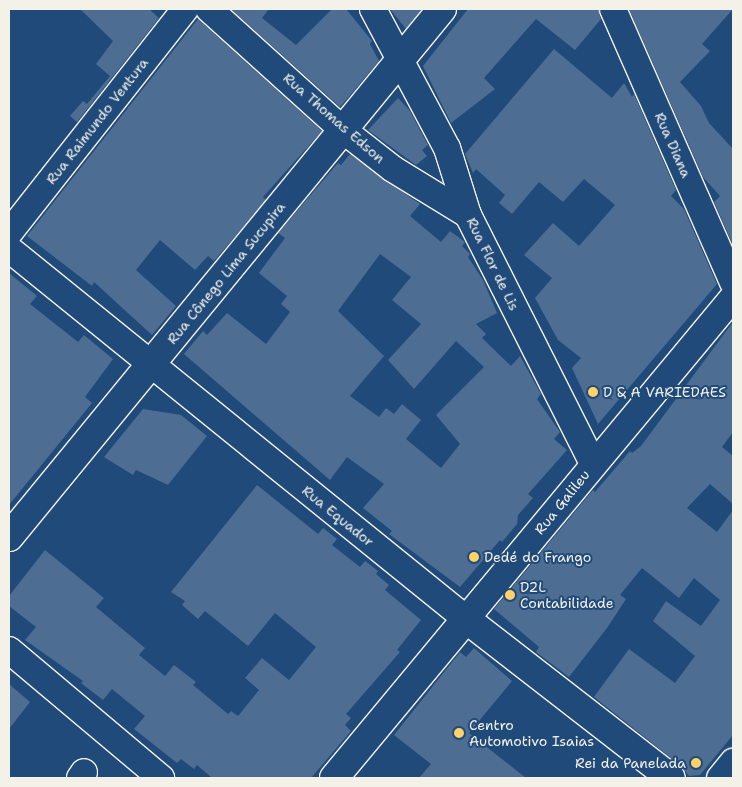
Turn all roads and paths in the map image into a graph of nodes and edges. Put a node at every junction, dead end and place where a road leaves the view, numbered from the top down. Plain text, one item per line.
1 (185, 9) edge
2 (209, 9) edge
3 (373, 9) edge
4 (442, 9) edge
5 (612, 9) edge
6 (400, 60) junction
7 (343, 130) junction
8 (468, 215) junction
9 (9, 233) edge
10 (9, 249) edge
11 (733, 282) edge
12 (733, 297) edge
13 (150, 365) junction
14 (593, 464) junction
15 (9, 537) edge
16 (466, 619) junction
17 (9, 650) edge
18 (733, 762) edge
19 (161, 778) edge
20 (334, 778) edge
21 (671, 778) edge
22 (720, 778) edge

1 - 9 street, Rua Raimundo Ventura
2 - 7 street, Rua Thomas Edson
3 - 6 street, Rua Flor de Lis
4 - 6 street, Rua Cônego Lima Sucupira
5 - 11 street, Rua Diana
6 - 7 street, Rua Cônego Lima Sucupira
6 - 8 street, Rua Flor de Lis
7 - 8 street, Rua Thomas Edson
7 - 13 street, Rua Cônego Lima Sucupira
8 - 14 street, Rua Flor de Lis
10 - 13 street, Rua Equador
12 - 14 street, Rua Galileu
13 - 15 street, Rua Cônego Lima Sucupira
13 - 16 street, Rua Equador
14 - 16 street, Rua Galileu
16 - 20 street, Rua Galileu
16 - 21 street, Rua Equador
17 - 19 street
18 - 22 street

